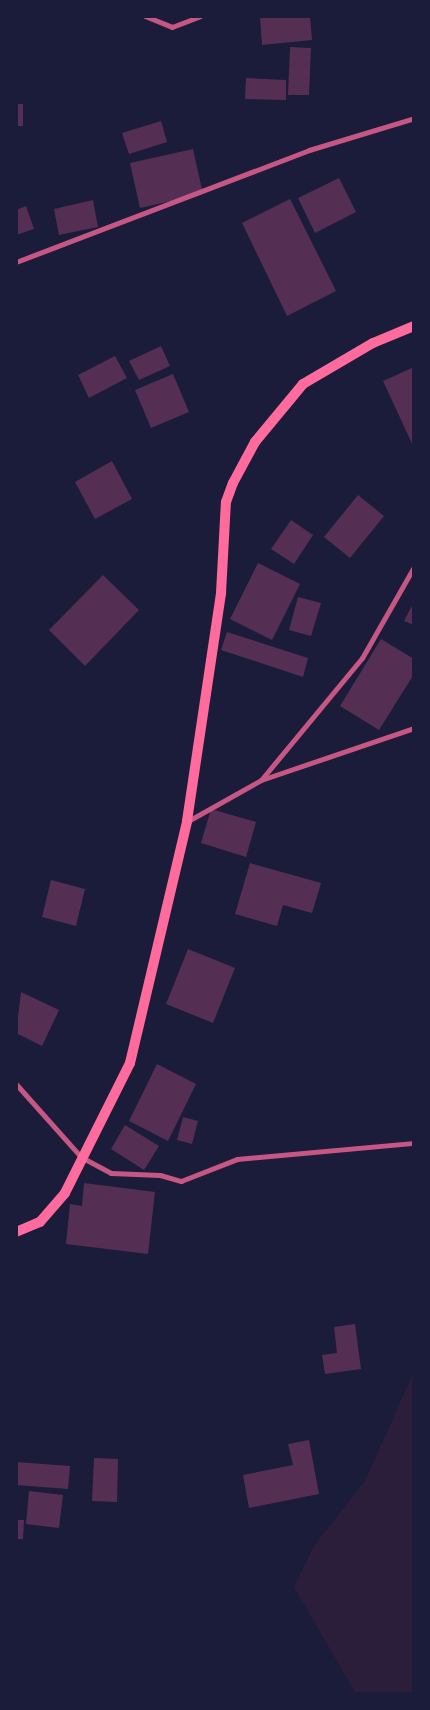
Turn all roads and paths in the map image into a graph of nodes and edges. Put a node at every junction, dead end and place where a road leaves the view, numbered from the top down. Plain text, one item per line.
1 (144, 16) edge
2 (200, 16) edge
3 (414, 118) edge
4 (16, 262) edge
5 (414, 326) edge
6 (414, 567) edge
7 (414, 728) edge
8 (261, 780) junction
9 (187, 821) junction
10 (16, 1084) edge
11 (414, 1143) edge
12 (81, 1157) junction
13 (16, 1232) edge

1 - 2 street
3 - 4 street
5 - 9 main road
6 - 8 street
7 - 8 street
8 - 9 street
9 - 12 main road
10 - 12 street
11 - 12 street
12 - 13 main road

